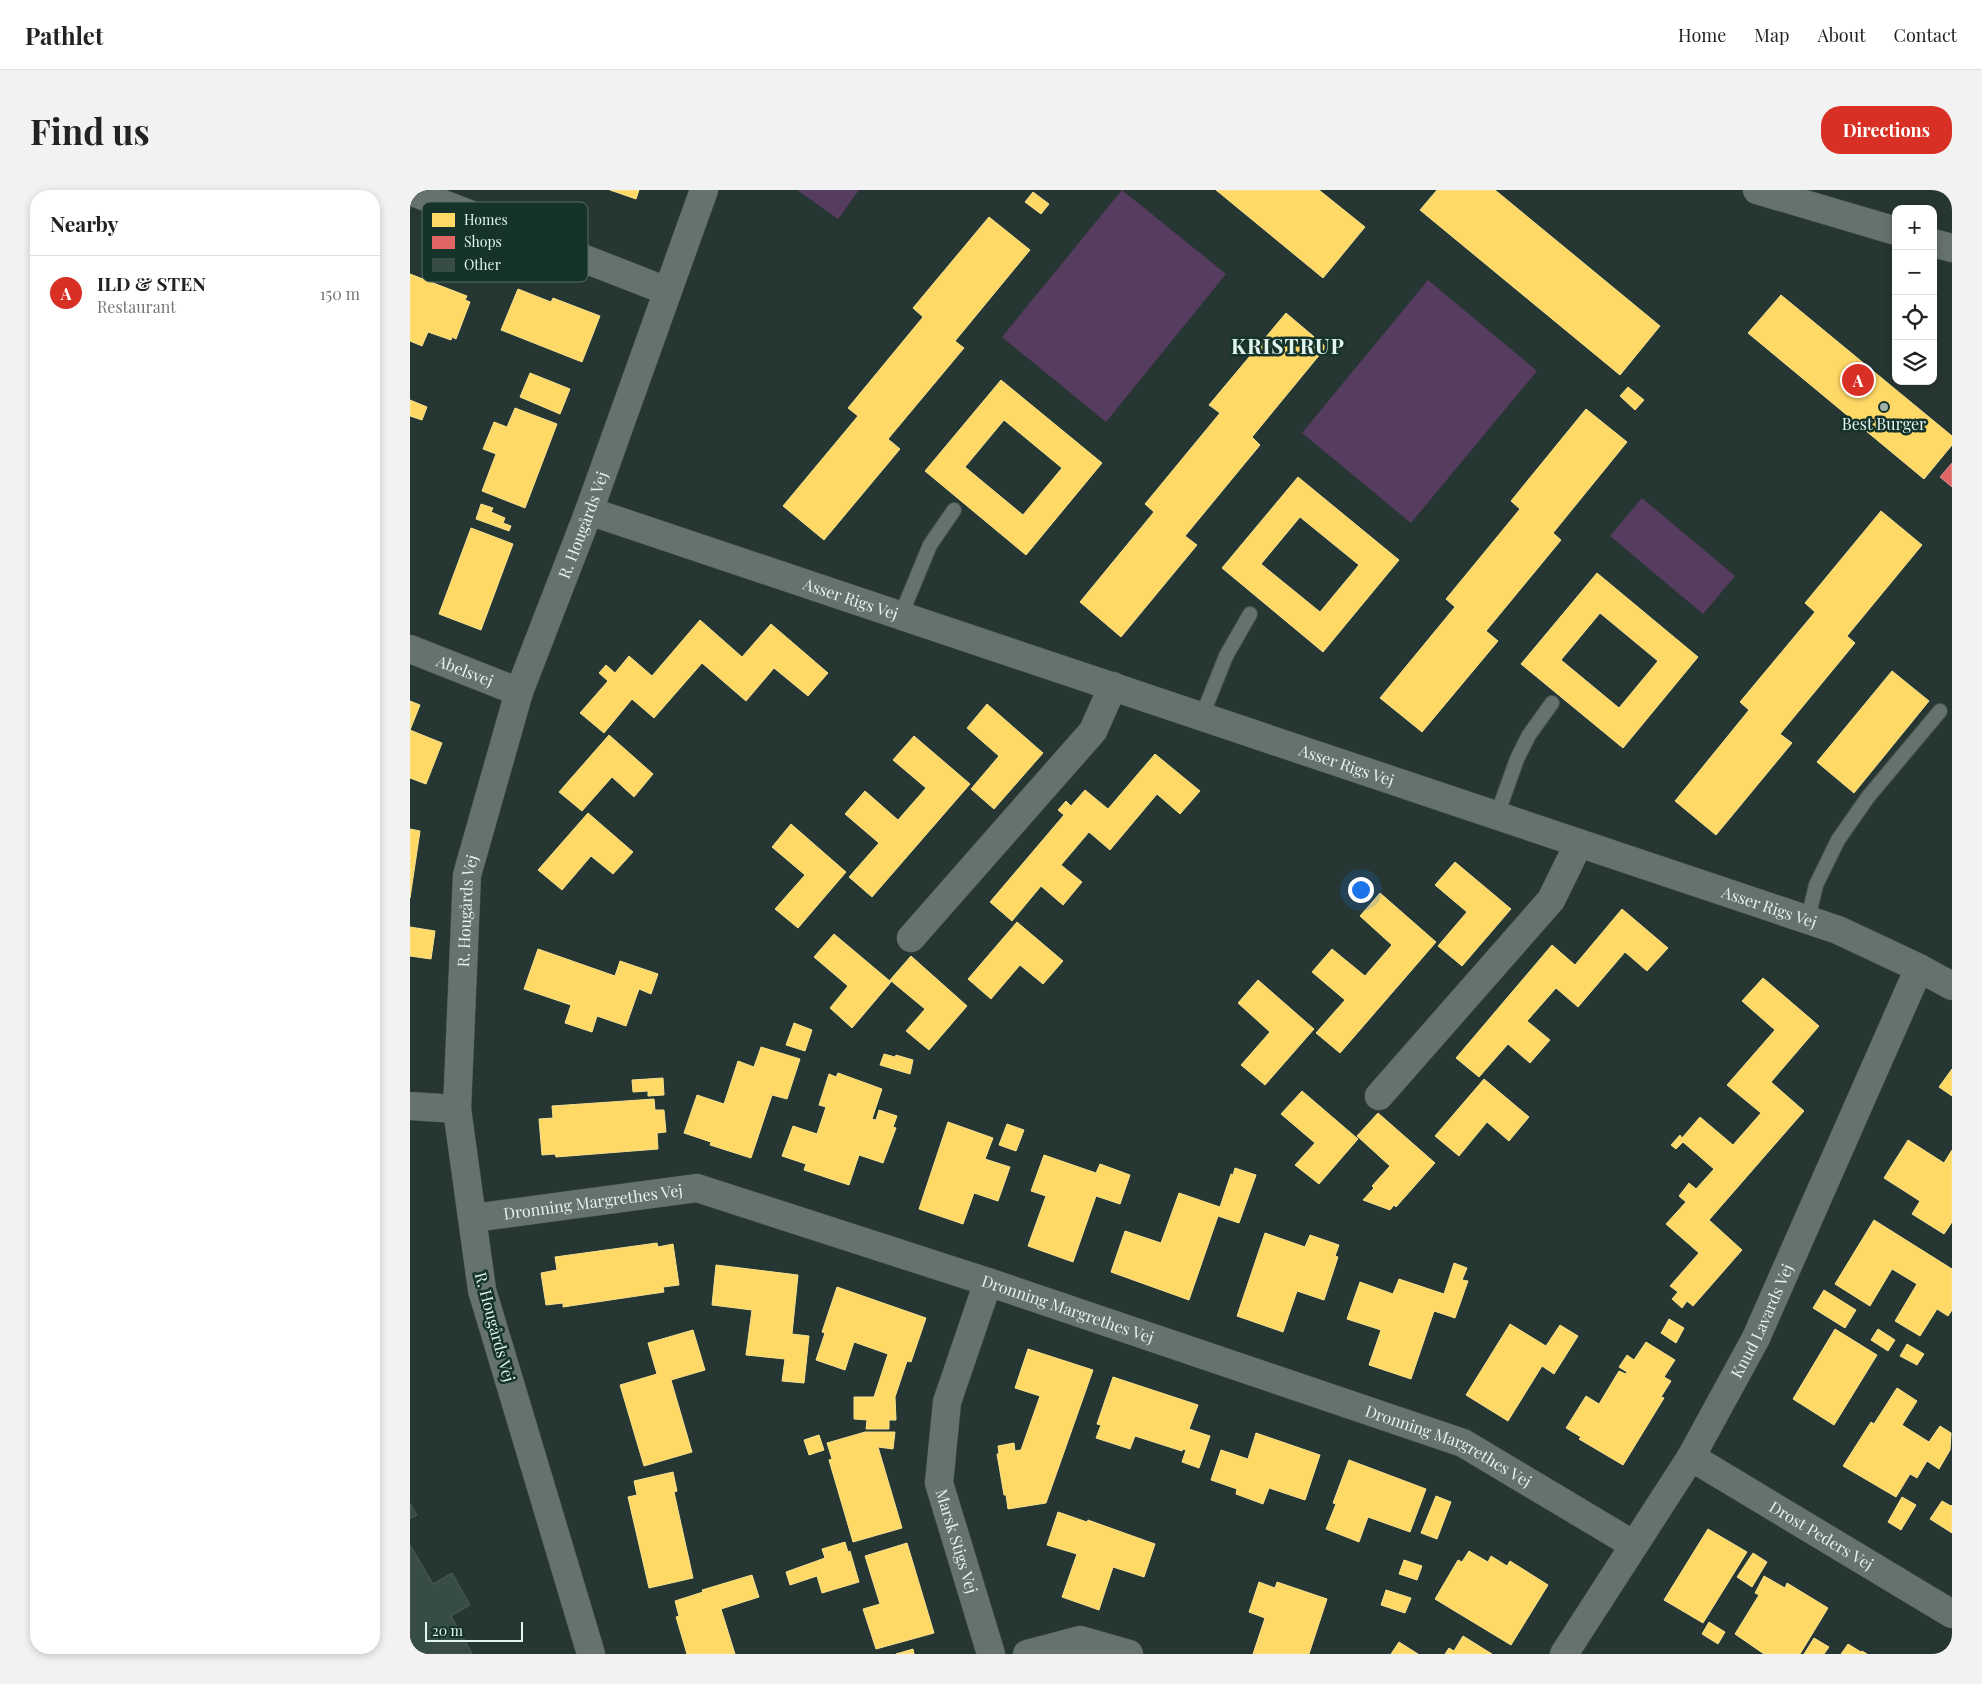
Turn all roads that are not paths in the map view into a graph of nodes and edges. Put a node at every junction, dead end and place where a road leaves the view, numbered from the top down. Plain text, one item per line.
1 (704, 190) edge
2 (1758, 190) edge
3 (410, 191) edge
4 (438, 202) edge
5 (1892, 231) edge
6 (1937, 244) edge
7 (1952, 248) edge
8 (588, 260) edge
9 (667, 291) junction
10 (954, 510) dead end
11 (589, 511) junction
12 (1250, 614) dead end
13 (901, 615) junction
14 (410, 649) edge
15 (1112, 686) junction
16 (519, 692) junction
17 (1552, 703) dead end
18 (1940, 711) dead end
19 (1202, 716) junction
20 (1497, 815) junction
21 (1579, 843) junction
22 (1808, 919) junction
23 (911, 938) dead end
24 (1919, 968) junction
25 (1952, 986) edge
26 (1379, 1096) dead end
27 (410, 1106) edge
28 (457, 1109) junction
29 (473, 1218) junction
30 (988, 1282) junction
31 (1691, 1457) junction
32 (1634, 1545) junction
33 (1952, 1614) edge
34 (591, 1654) edge
35 (991, 1654) edge
36 (1027, 1654) edge
37 (1129, 1654) edge
38 (1564, 1654) edge

1 - 9 street, R. Hougårds Vej
2 - 5 street
3 - 4 street
6 - 7 street
8 - 9 street
9 - 11 street, R. Hougårds Vej
10 - 13 lane
11 - 13 street, Asser Rigs Vej
11 - 16 street, R. Hougårds Vej
12 - 19 lane
13 - 15 street, Asser Rigs Vej
14 - 16 street, Abelsvej
15 - 19 street, Asser Rigs Vej
15 - 23 street
16 - 28 street, R. Hougårds Vej
17 - 20 lane
18 - 22 lane
19 - 20 street, Asser Rigs Vej
20 - 21 street, Asser Rigs Vej
21 - 22 street, Asser Rigs Vej
21 - 26 street
22 - 24 street, Asser Rigs Vej
24 - 25 street, Asser Rigs Vej
24 - 31 street, Knud Lavards Vej
27 - 28 street
28 - 29 street, R. Hougårds Vej
29 - 30 street, Dronning Margrethes Vej
29 - 34 street, R. Hougårds Vej
30 - 32 street, Dronning Margrethes Vej
30 - 35 street, Marsk Stigs Vej
31 - 32 street, Knud Lavards Vej
31 - 33 street, Drost Peders Vej
32 - 38 street, Knud Lavards Vej
36 - 37 street

